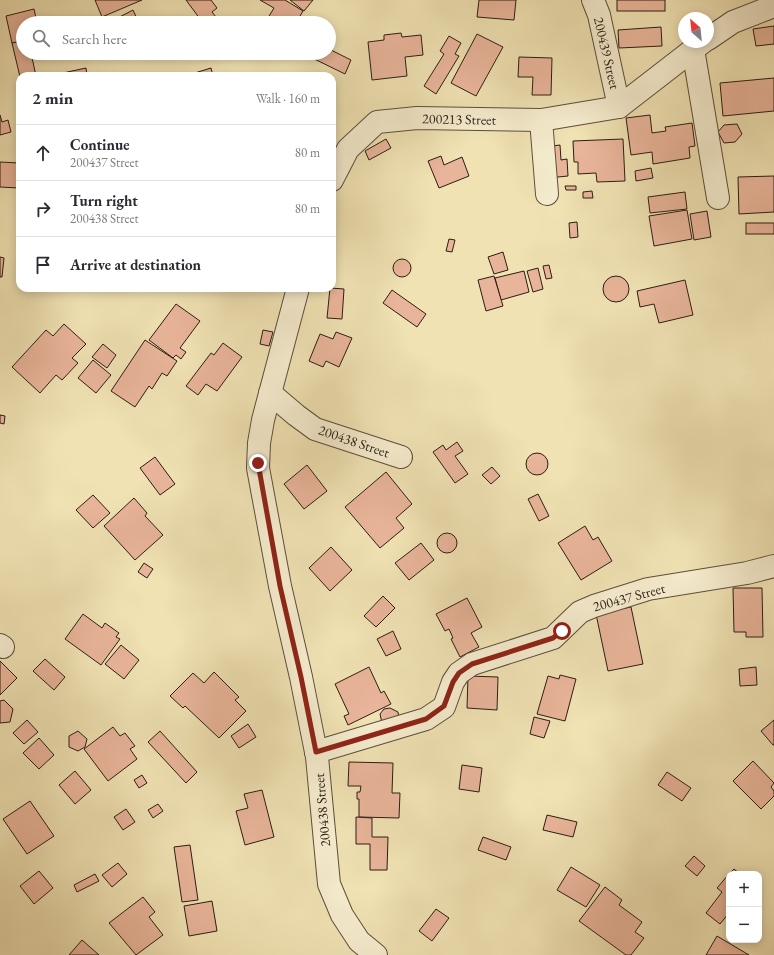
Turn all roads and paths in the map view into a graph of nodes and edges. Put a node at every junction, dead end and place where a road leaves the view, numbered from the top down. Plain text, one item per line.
1 (593, 0) edge
2 (774, 6) edge
3 (714, 35) edge
4 (696, 48) edge
5 (703, 48) edge
6 (619, 107) junction
7 (541, 120) junction
8 (336, 172) edge
9 (547, 194) dead end
10 (718, 198) dead end
11 (297, 292) edge
12 (270, 393) junction
13 (402, 457) dead end
14 (774, 566) edge
15 (316, 752) junction
16 (376, 955) edge

1 - 6 street, 200439 Street
2 - 3 street, 200213 Street
4 - 6 street, 200213 Street
5 - 10 street
6 - 7 street, 200213 Street
7 - 8 street, 200213 Street
7 - 9 street
11 - 12 street, 200438 Street
12 - 13 street, 200438 Street
12 - 15 street, 200438 Street
14 - 15 street, 200437 Street
15 - 16 street, 200438 Street

